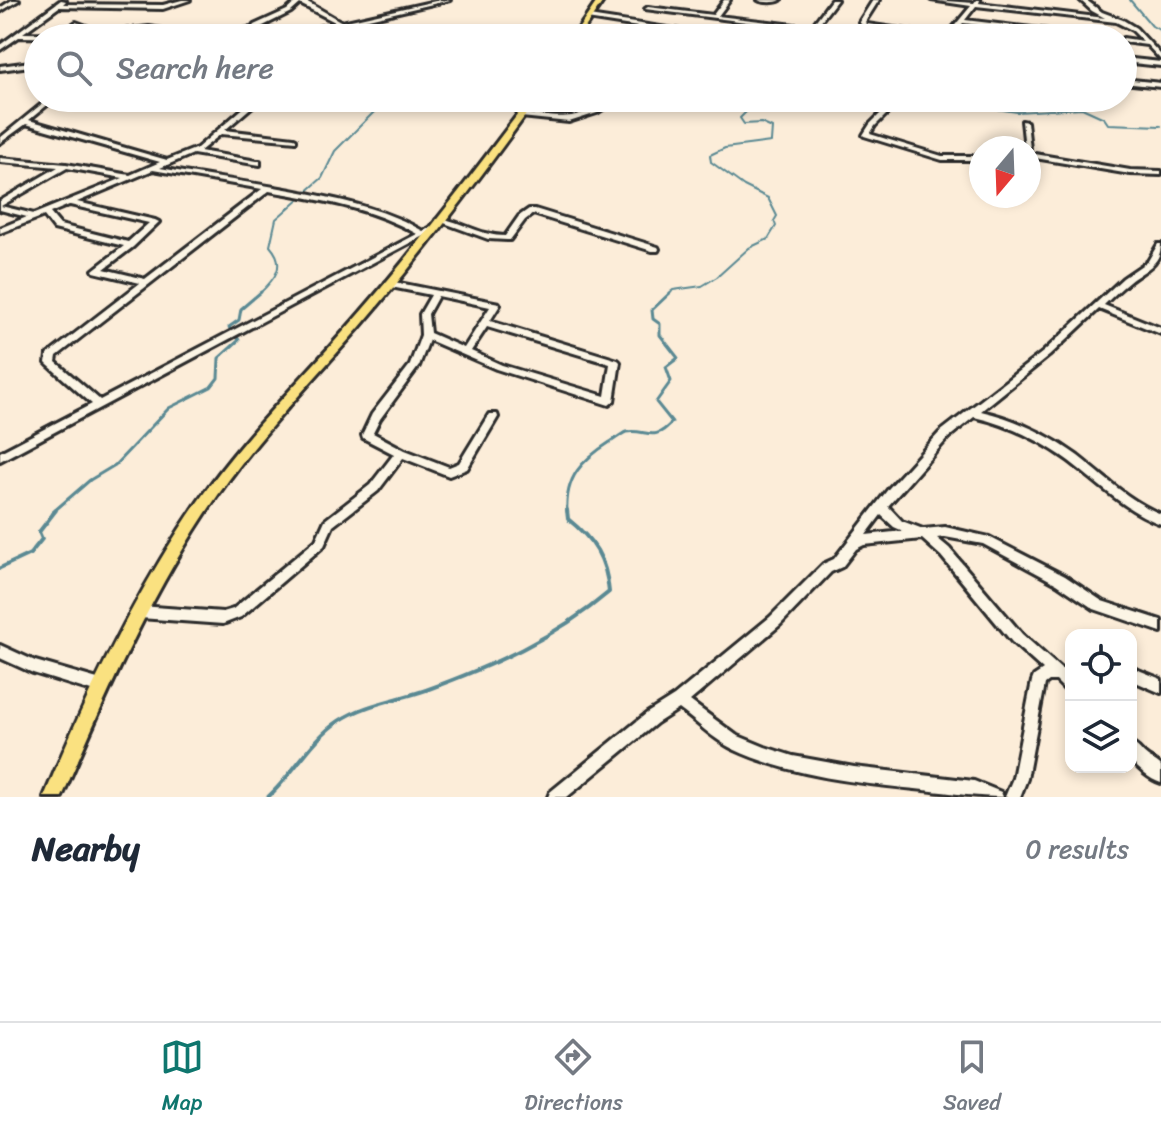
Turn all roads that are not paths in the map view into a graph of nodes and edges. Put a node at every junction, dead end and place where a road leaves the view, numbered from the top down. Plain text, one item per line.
1 (16, 0) edge
2 (64, 0) edge
3 (187, 0) edge
4 (447, 0) edge
5 (601, 0) edge
6 (727, 0) edge
7 (761, 0) edge
8 (778, 0) edge
9 (834, 0) edge
10 (876, 0) edge
11 (934, 0) edge
12 (1083, 0) edge
13 (301, 1) edge
14 (977, 3) edge
15 (58, 5) junction
16 (648, 9) dead end
17 (0, 10) edge
18 (715, 16) junction
19 (589, 18) junction
20 (361, 20) junction
21 (961, 21) junction
22 (1121, 21) junction
23 (760, 22) junction
24 (349, 23) junction
25 (31, 24) edge
26 (262, 24) edge
27 (344, 24) edge
28 (375, 24) edge
29 (585, 24) edge
30 (634, 24) edge
31 (756, 24) edge
32 (775, 24) edge
33 (816, 24) edge
34 (864, 24) edge
35 (959, 24) edge
36 (985, 24) edge
37 (1126, 24) edge
38 (24, 29) edge
39 (1137, 32) edge
40 (16, 35) junction
41 (24, 35) edge
42 (1137, 42) edge
43 (1147, 43) junction
44 (0, 48) edge
45 (1137, 60) edge
46 (1161, 61) edge
47 (24, 65) edge
48 (0, 68) edge
49 (1137, 82) edge
50 (1161, 85) edge
51 (35, 112) edge
52 (243, 112) edge
53 (523, 112) edge
54 (595, 112) edge
55 (885, 112) edge
56 (521, 115) junction
57 (24, 121) junction
58 (1024, 122) dead end
59 (221, 132) junction
60 (1026, 136) edge
61 (1, 138) edge
62 (294, 140) dead end
63 (191, 152) junction
64 (1041, 155) edge
65 (969, 158) edge
66 (0, 160) edge
67 (167, 162) junction
68 (257, 163) dead end
69 (66, 166) junction
70 (154, 168) junction
71 (1161, 173) edge
72 (131, 177) junction
73 (266, 190) junction
74 (70, 203) junction
75 (0, 206) edge
76 (46, 213) junction
77 (36, 217) junction
78 (432, 227) junction
79 (0, 231) edge
80 (130, 245) junction
81 (1161, 246) edge
82 (655, 249) dead end
83 (148, 282) junction
84 (389, 284) junction
85 (436, 293) junction
86 (1099, 306) junction
87 (485, 323) junction
88 (1161, 331) edge
89 (426, 335) junction
90 (465, 353) junction
91 (99, 404) junction
92 (973, 413) junction
93 (493, 417) dead end
94 (401, 453) junction
95 (0, 457) edge
96 (881, 507) junction
97 (1161, 519) edge
98 (924, 535) junction
99 (852, 546) junction
100 (140, 612) junction
101 (1161, 626) edge
102 (0, 651) edge
103 (1064, 675) edge
104 (1137, 676) edge
105 (1161, 686) edge
106 (101, 687) junction
107 (679, 701) junction
108 (1137, 756) edge
109 (1161, 776) edge
110 (53, 797) edge
111 (555, 797) edge
112 (996, 797) edge
113 (1012, 797) edge

1 - 17 street
2 - 15 street
3 - 15 street
4 - 20 street
5 - 19 main road
6 - 18 street
7 - 8 street
9 - 33 street
10 - 34 street
11 - 14 street
12 - 22 street
13 - 24 street
13 - 26 street
14 - 21 street
14 - 22 street
15 - 25 street
16 - 18 street
18 - 23 street
19 - 29 main road
19 - 30 street
20 - 24 street
20 - 28 street
21 - 35 street
21 - 36 street
22 - 37 street
23 - 31 street
23 - 32 street
24 - 27 street
38 - 40 street
39 - 43 street
40 - 41 street
40 - 44 street
42 - 43 street
43 - 46 street
45 - 46 street
47 - 48 street
49 - 50 street
51 - 57 street
52 - 59 street
53 - 56 main road
54 - 56 street
55 - 65 street
56 - 78 main road
57 - 61 street
57 - 67 street
58 - 60 street
59 - 62 street
59 - 63 street
63 - 67 street
63 - 68 street
64 - 71 street
66 - 69 street
67 - 70 street
69 - 72 street
69 - 75 street
70 - 72 street
70 - 73 street
72 - 74 street
73 - 78 street
73 - 83 street
74 - 76 street
74 - 80 street
75 - 77 street
76 - 77 street
76 - 80 street
77 - 79 street
78 - 82 street
78 - 84 main road
78 - 91 street
80 - 83 street
81 - 86 street
83 - 91 street
84 - 85 street
84 - 100 main road
85 - 87 street
85 - 89 street
86 - 88 street
86 - 92 street
87 - 90 street
87 - 90 street
89 - 90 street
89 - 94 street
91 - 95 street
92 - 96 street
92 - 97 street
93 - 94 street
94 - 100 street
96 - 98 street
96 - 99 street
98 - 99 street
98 - 101 street
98 - 103 street
99 - 107 street
100 - 106 main road
102 - 106 street
103 - 113 street
104 - 105 street
106 - 110 main road
107 - 111 street
107 - 112 street
108 - 109 street

